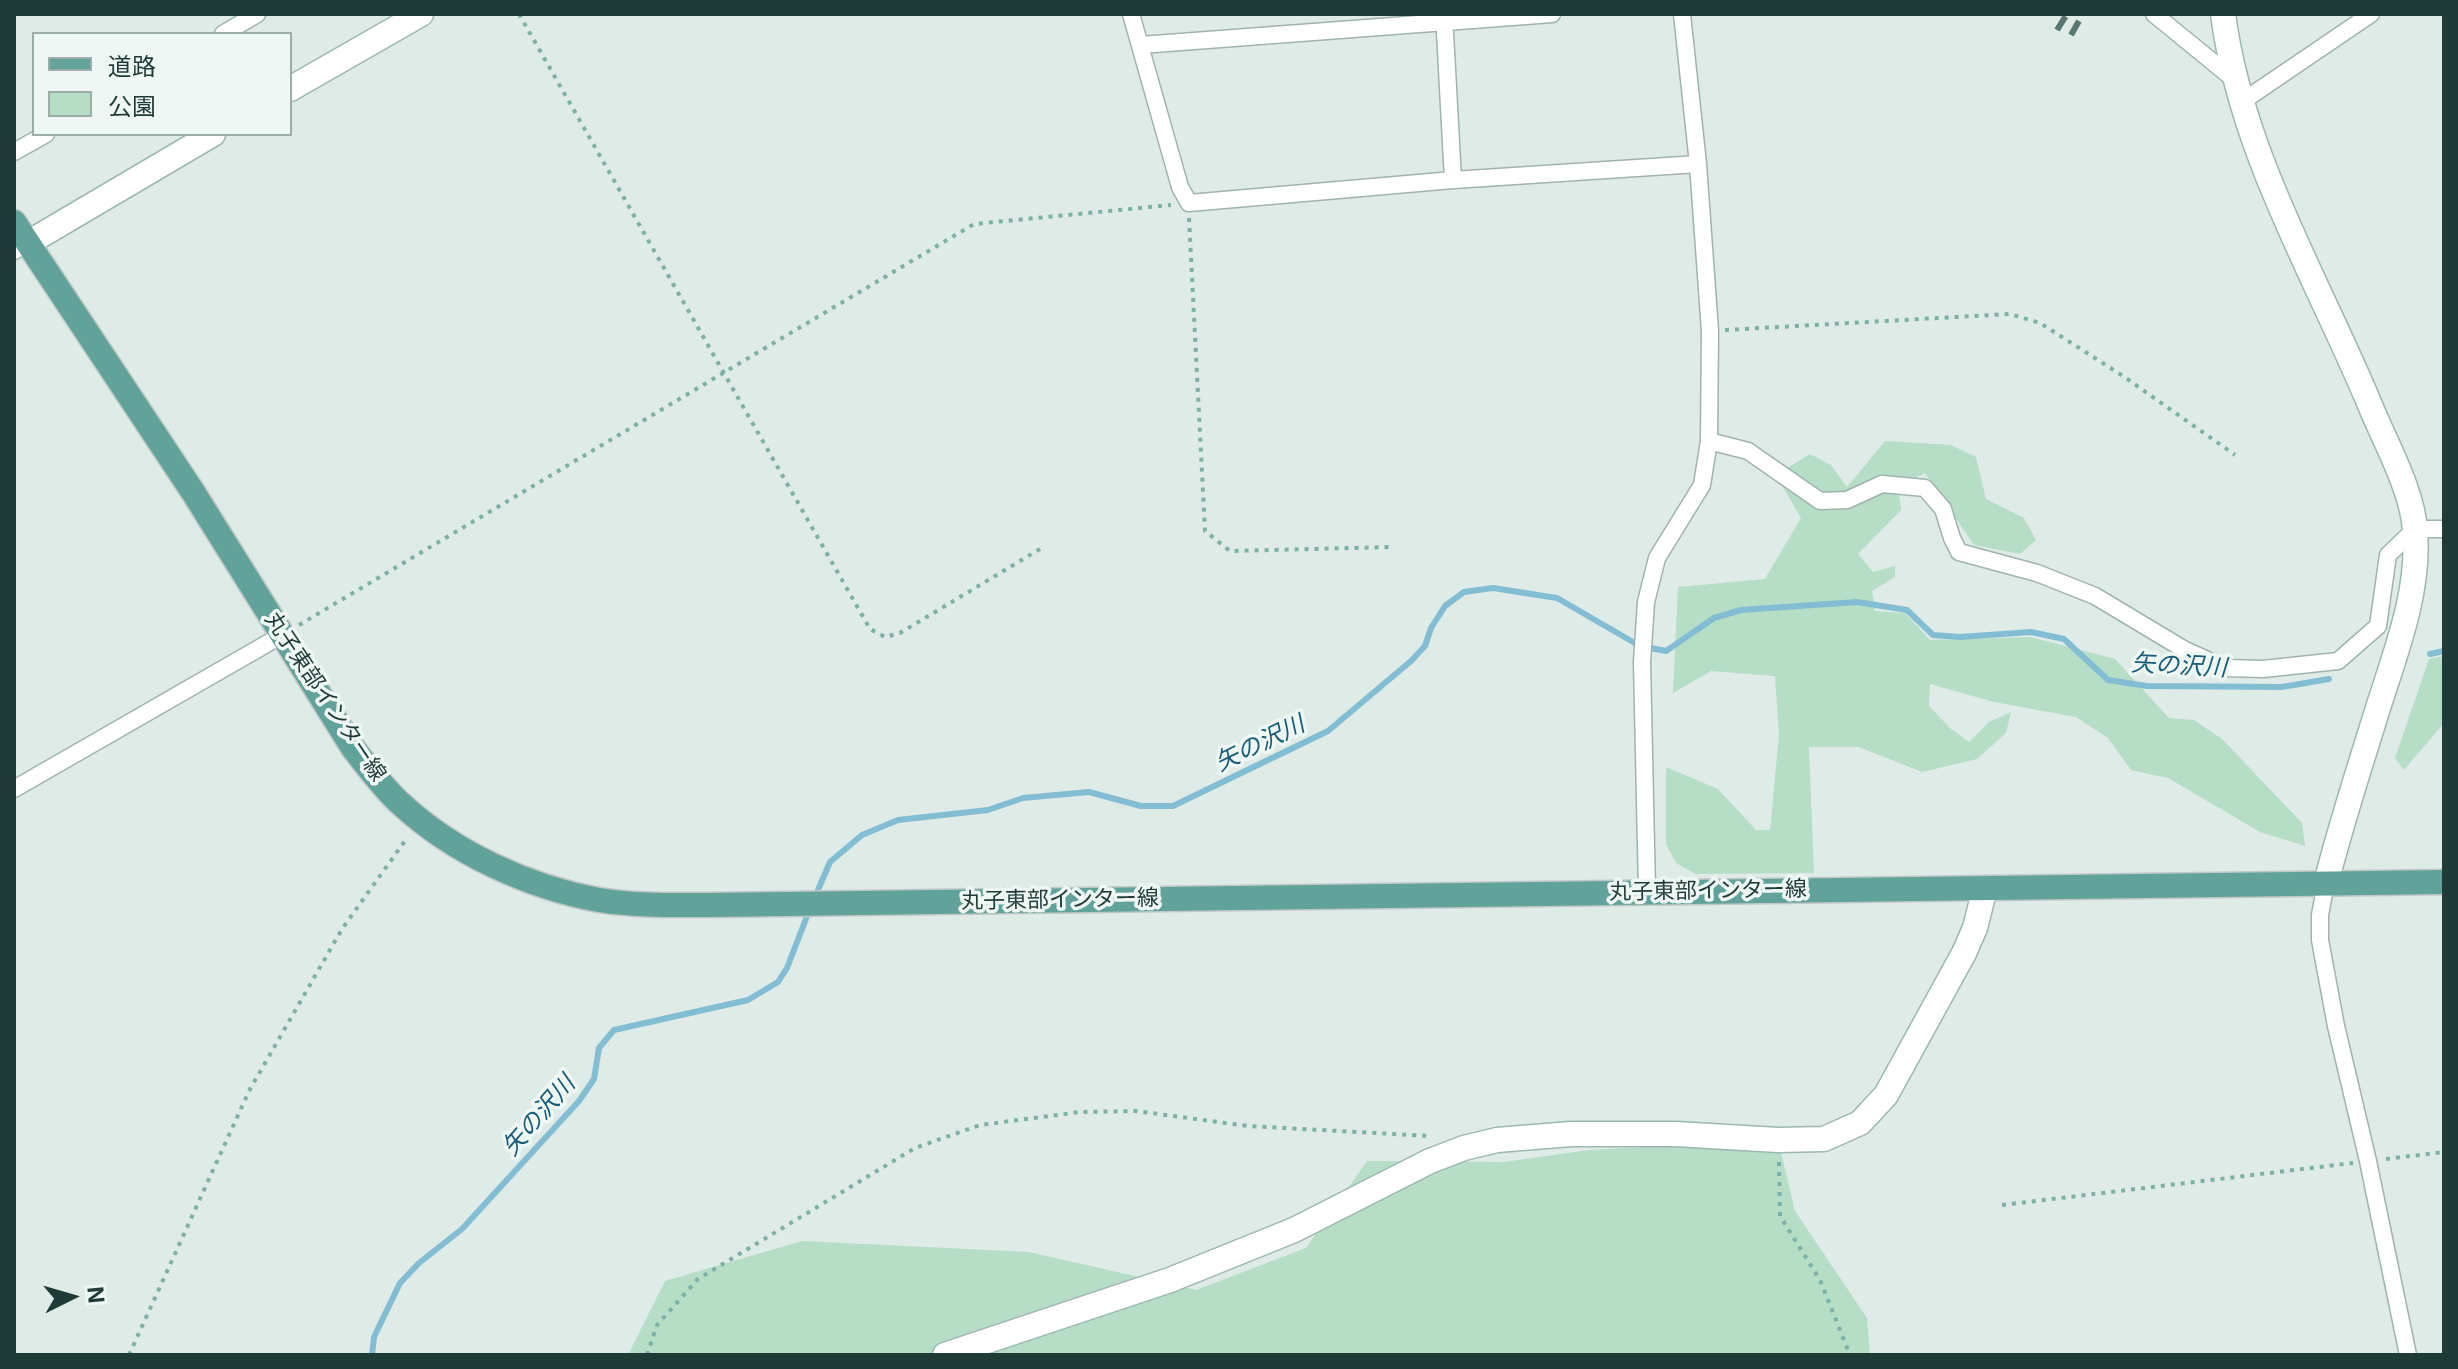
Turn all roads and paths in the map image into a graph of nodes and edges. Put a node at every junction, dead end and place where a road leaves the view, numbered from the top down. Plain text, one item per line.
1 (257, 14) edge
2 (519, 14) edge
3 (1131, 14) edge
4 (1552, 14) edge
5 (1682, 14) edge
6 (2154, 14) edge
7 (2223, 14) edge
8 (2371, 14) edge
9 (407, 17) edge
10 (1444, 18) edge
11 (226, 32) edge
12 (1141, 45) junction
13 (292, 88) edge
14 (2240, 92) junction
15 (42, 136) edge
16 (209, 136) edge
17 (14, 152) edge
18 (1698, 164) junction
19 (1453, 180) junction
20 (1189, 203) junction
21 (19, 239) edge
22 (1710, 331) junction
23 (722, 374) junction
24 (1709, 441) junction
25 (2235, 455) dead end
26 (2415, 529) junction
27 (2444, 529) edge
28 (1045, 546) dead end
29 (1390, 547) dead end
30 (282, 635) junction
31 (14, 789) edge
32 (420, 820) junction
33 (2444, 882) edge
34 (2326, 883) junction
35 (1985, 888) junction
36 (1647, 892) junction
37 (1437, 1136) dead end
38 (1778, 1140) junction
39 (2444, 1152) edge
40 (2368, 1161) junction
41 (2002, 1205) dead end
42 (129, 1355) edge
43 (647, 1355) edge
44 (945, 1355) edge
45 (1850, 1355) edge
46 (2408, 1355) edge

1 - 11 street
2 - 23 path
3 - 12 street
4 - 10 street
5 - 18 street
6 - 14 street
7 - 14 street
8 - 14 street
9 - 13 street
10 - 12 street
10 - 19 street
12 - 20 street
14 - 26 street
15 - 17 street
16 - 21 street
18 - 19 street
18 - 22 street
19 - 20 street
20 - 23 path
20 - 29 path
21 - 30 main road, 丸子東部インター線
22 - 24 street
22 - 25 path
23 - 28 path
23 - 30 path
24 - 26 street
24 - 36 street
26 - 27 street
26 - 34 street
30 - 31 street
30 - 32 main road, 丸子東部インター線
32 - 36 main road, 丸子東部インター線
32 - 42 path
33 - 34 main road, 丸子東部インター線
34 - 35 main road, 丸子東部インター線
34 - 40 street
35 - 36 main road, 丸子東部インター線
35 - 38 street
37 - 43 path
38 - 44 street
38 - 45 path
39 - 40 path
40 - 41 path
40 - 46 street

